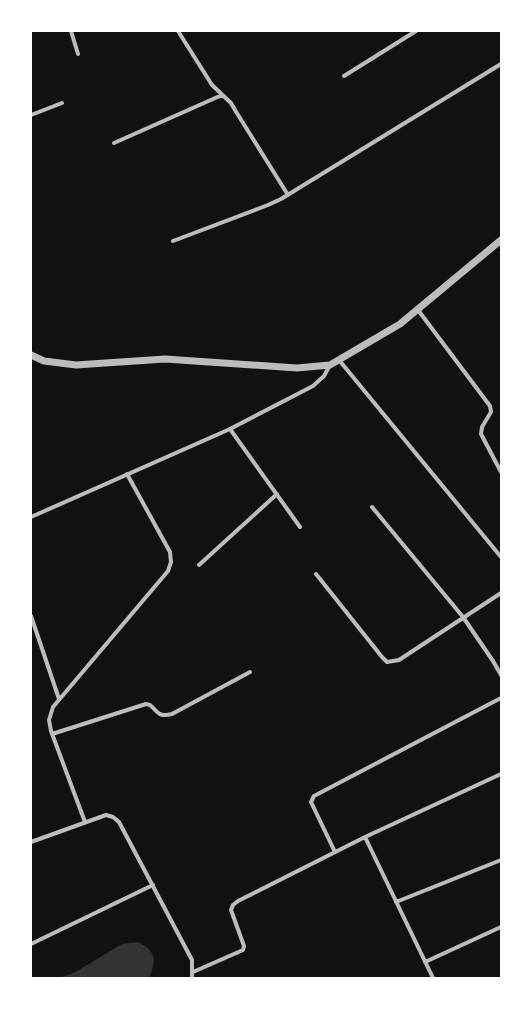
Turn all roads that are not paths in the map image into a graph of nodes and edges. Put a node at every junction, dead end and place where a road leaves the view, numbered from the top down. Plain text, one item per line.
1 (71, 31) edge
2 (178, 31) edge
3 (416, 31) edge
4 (78, 54) dead end
5 (501, 64) edge
6 (344, 76) dead end
7 (222, 95) junction
8 (62, 103) dead end
9 (31, 115) edge
10 (114, 143) dead end
11 (288, 195) junction
12 (501, 240) edge
13 (174, 241) dead end
14 (418, 310) junction
15 (31, 355) edge
16 (339, 360) junction
17 (330, 365) junction
18 (230, 428) junction
19 (500, 469) edge
20 (128, 474) junction
21 (277, 494) junction
22 (372, 507) dead end
23 (31, 517) edge
24 (300, 526) dead end
25 (501, 558) edge
26 (198, 565) dead end
27 (316, 574) dead end
28 (501, 593) edge
29 (31, 616) edge
30 (463, 617) junction
31 (250, 672) dead end
32 (501, 675) edge
33 (501, 698) edge
34 (59, 699) junction
35 (52, 734) junction
36 (501, 774) edge
37 (85, 822) junction
38 (365, 837) junction
39 (31, 842) edge
40 (335, 852) junction
41 (501, 860) edge
42 (153, 885) junction
43 (396, 902) junction
44 (501, 927) edge
45 (31, 944) edge
46 (425, 962) junction
47 (193, 972) junction
48 (192, 978) edge
49 (433, 978) edge

1 - 4 street
2 - 7 street
3 - 6 street
5 - 11 street
7 - 10 street
7 - 11 street
8 - 9 street
11 - 13 street
12 - 14 street
14 - 16 street
14 - 19 street
15 - 17 street
16 - 17 street
16 - 25 street
17 - 18 street
18 - 20 street
18 - 21 street
20 - 23 street
20 - 34 street
21 - 24 street
21 - 26 street
22 - 30 street
27 - 30 street
28 - 30 street
29 - 34 street
30 - 32 street
31 - 35 street
33 - 40 street
34 - 35 street
35 - 37 street
36 - 38 street
37 - 39 street
37 - 42 street
38 - 40 street
38 - 43 street
40 - 47 street
41 - 43 street
42 - 45 street
42 - 47 street
43 - 46 street
44 - 46 street
46 - 49 street
47 - 48 street

